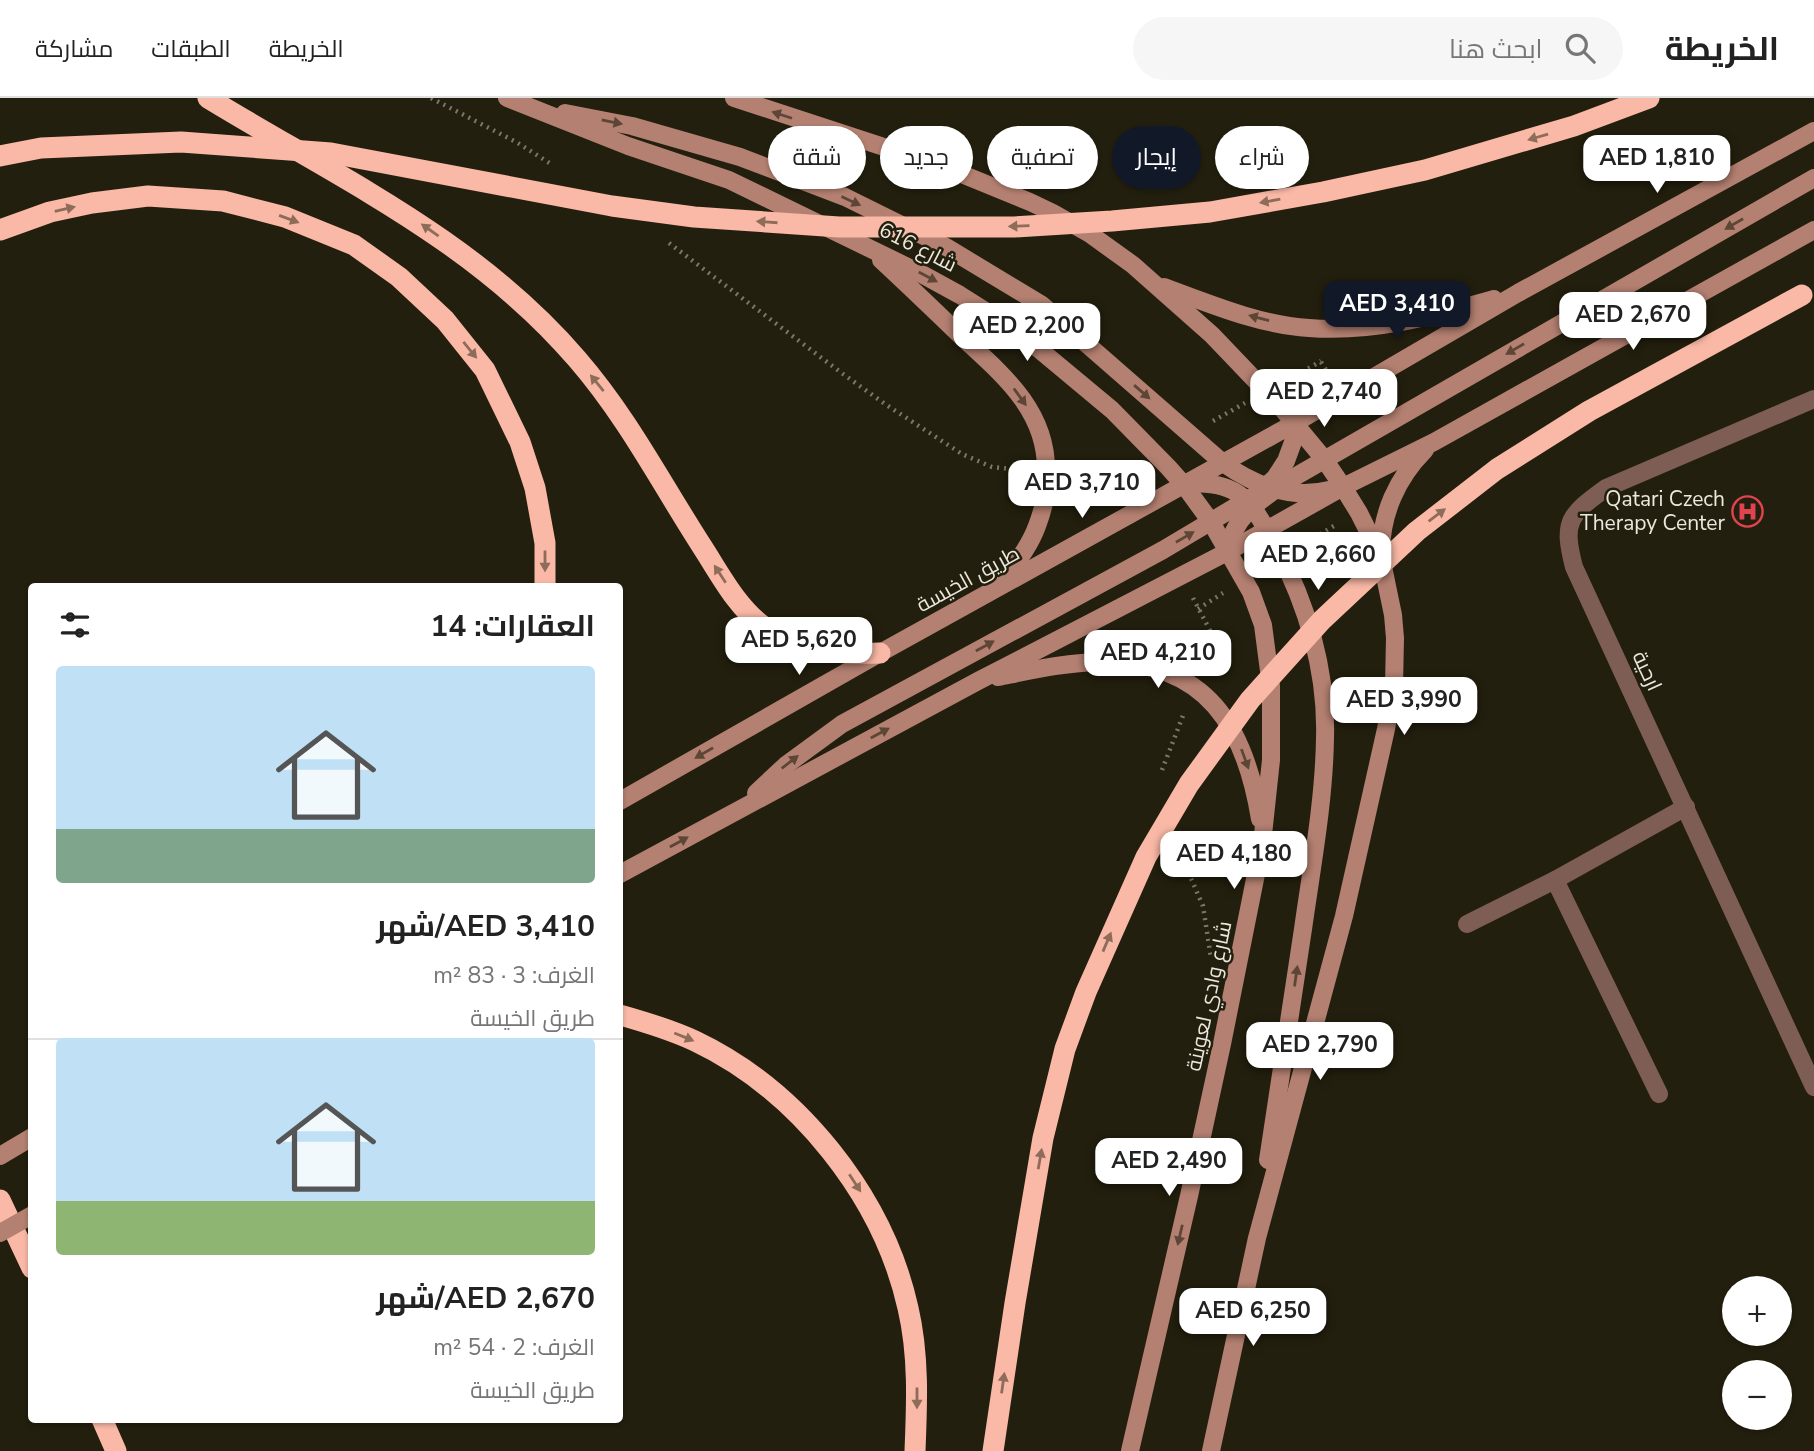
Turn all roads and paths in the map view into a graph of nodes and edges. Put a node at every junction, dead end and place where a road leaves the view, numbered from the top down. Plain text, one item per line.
1 (208, 98) edge
2 (431, 98) edge
3 (734, 98) edge
4 (1649, 98) edge
5 (514, 101) edge
6 (1814, 131) edge
7 (0, 156) edge
8 (551, 165) dead end
9 (1814, 178) edge
10 (0, 230) edge
11 (1814, 230) edge
12 (663, 238) dead end
13 (867, 246) junction
14 (1153, 283) junction
15 (1808, 292) edge
16 (1518, 293) junction
17 (1307, 328) junction
18 (1267, 391) junction
19 (1814, 399) edge
20 (1295, 423) junction
21 (1434, 442) junction
22 (1324, 459) junction
23 (1223, 463) junction
24 (1046, 472) junction
25 (1184, 485) junction
26 (1343, 486) junction
27 (1270, 488) junction
28 (1250, 503) junction
29 (1136, 512) junction
30 (1211, 522) junction
31 (1267, 529) junction
32 (1229, 551) junction
33 (1381, 557) junction
34 (1182, 576) junction
35 (545, 583) edge
36 (998, 589) junction
37 (880, 653) junction
38 (978, 681) junction
39 (1193, 688) junction
40 (1162, 780) dead end
41 (623, 799) edge
42 (1686, 807) junction
43 (740, 809) junction
44 (1263, 834) junction
45 (1177, 844) dead end
46 (623, 872) edge
47 (1555, 880) junction
48 (1467, 924) dead end
49 (1213, 968) dead end
50 (623, 1016) edge
51 (1814, 1087) edge
52 (1659, 1094) dead end
53 (28, 1140) edge
54 (0, 1156) edge
55 (0, 1200) edge
56 (28, 1216) edge
57 (0, 1233) edge
58 (1257, 1238) junction
59 (28, 1260) edge
60 (104, 1423) edge
61 (116, 1451) edge
62 (915, 1451) edge
63 (993, 1451) edge
64 (1130, 1451) edge
65 (1211, 1451) edge

37 -> 1 highway
2 - 8 path
14 -> 3 main road
4 -> 7 highway, bridge
5 - 13 main road, شارع 616
5 -> 23 main road
6 - 16 main road, طريق الخيسة
9 -> 22 main road
10 -> 35 highway
11 - 21 main road
12 - 24 path
13 -> 24 main road
13 -> 25 main road, شارع 616
17 -> 14 main road
14 - 18 main road
63 -> 15 highway, bridge
16 - 17 main road
16 - 20 main road, طريق الخيسة
17 - 18 path
18 - 20 main road
19 - 42 street, ارحية
20 - 22 main road
20 - 23 main road, طريق الخيسة
20 - 27 main road
21 - 26 main road
21 - 33 main road
22 - 26 main road
22 - 27 main road
23 - 25 main road, طريق الخيسة
23 - 27 main road
24 - 29 path
24 - 36 main road
25 - 28 main road
25 - 29 main road, طريق الخيسة
25 - 30 main road, شارع 616
26 - 27 main road
26 - 31 main road
26 - 33 main road
27 - 28 main road
28 - 30 main road
28 - 31 main road
28 - 32 main road
29 - 36 main road, طريق الخيسة
30 - 32 main road, شارع 616
43 -> 30 main road
31 - 32 main road
58 -> 31 main road
32 - 34 main road
32 - 44 main road, شارع وادي لعوينة
33 - 58 main road
34 - 38 main road
34 - 39 path
36 - 37 main road, طريق الخيسة
37 -> 41 main road, طريق الخيسة
38 - 39 main road
43 -> 38 main road
39 - 40 path
39 -> 44 main road
42 - 47 street
42 - 51 street, ارحية
46 -> 43 main road
44 -> 64 main road, شارع وادي لعوينة
45 - 49 path
47 - 48 street
47 - 52 street
50 -> 62 highway
53 - 54 main road
55 - 59 highway
56 - 57 main road, bridge
58 - 65 main road
60 - 61 highway

